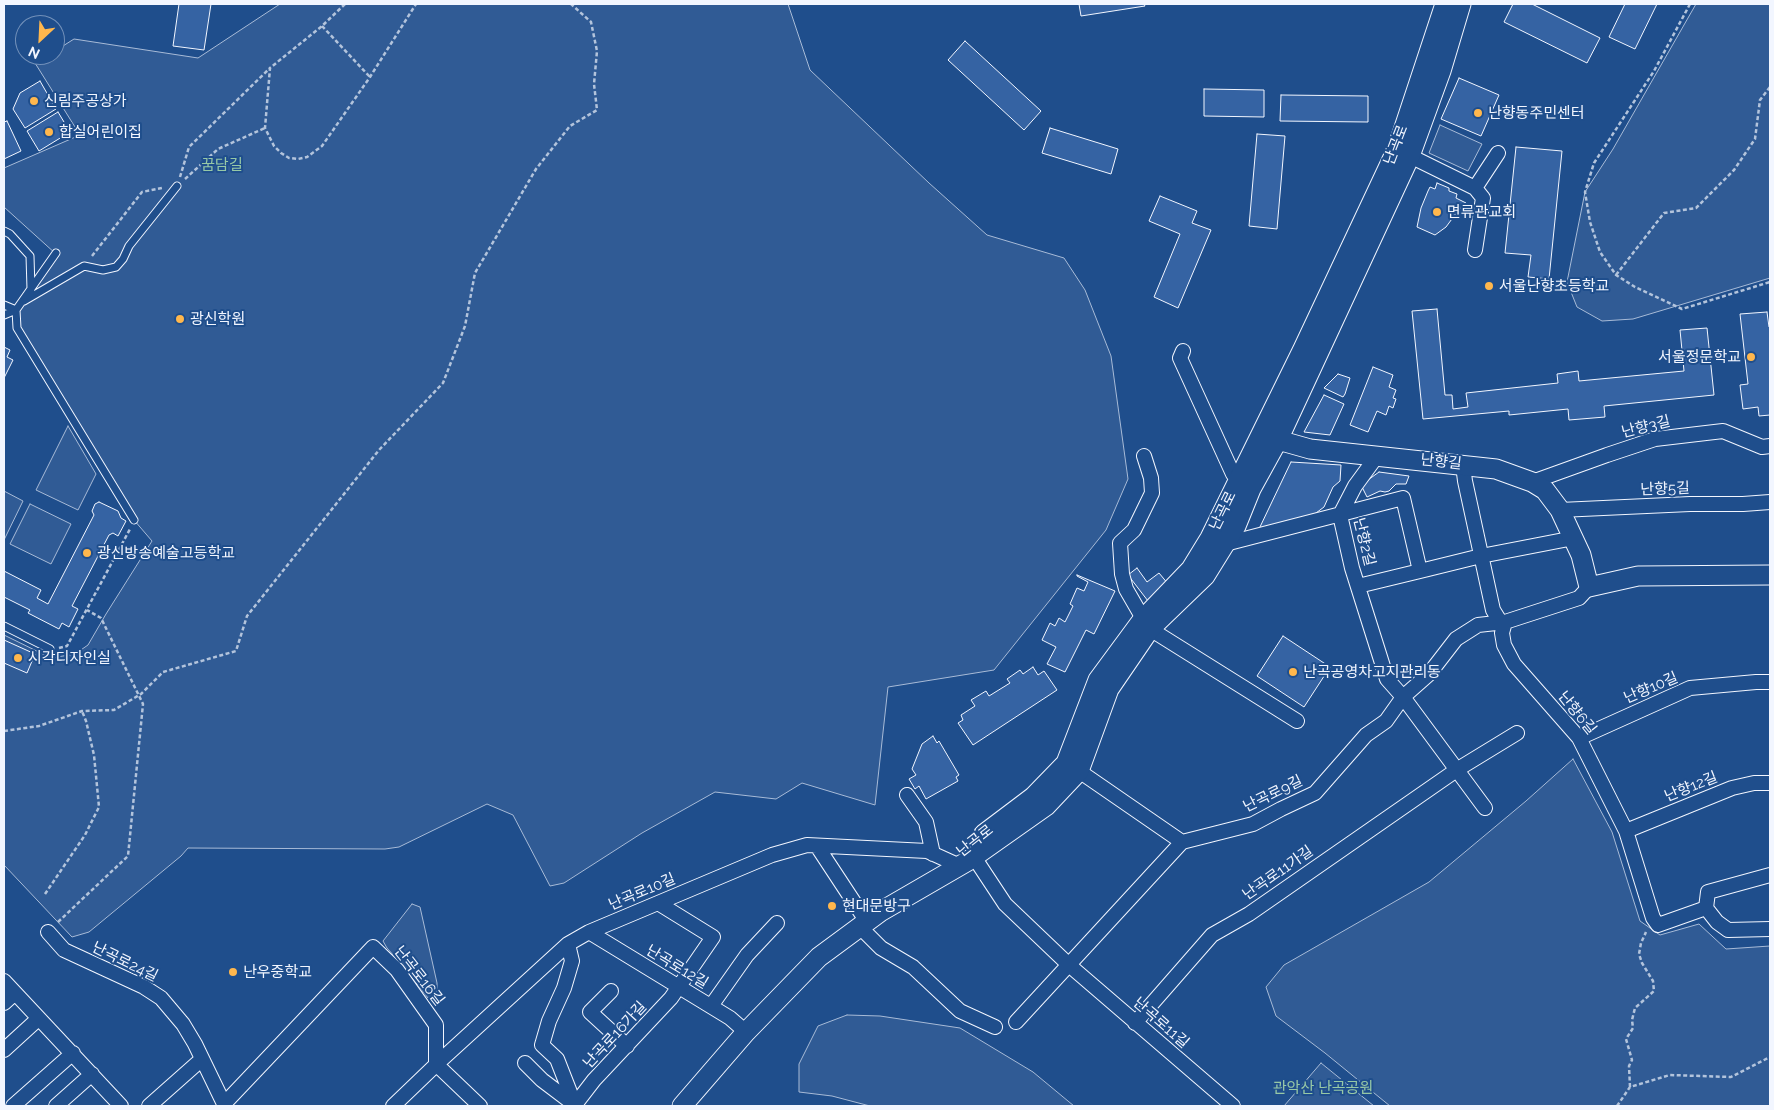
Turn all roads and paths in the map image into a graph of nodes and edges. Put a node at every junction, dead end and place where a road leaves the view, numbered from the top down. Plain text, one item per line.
1 (346, 4) edge
2 (416, 4) edge
3 (571, 4) edge
4 (1445, 4) edge
5 (1462, 4) edge
6 (1690, 4) edge
7 (322, 26) junction
8 (270, 68) junction
9 (370, 78) junction
10 (1770, 87) edge
11 (265, 128) junction
12 (1498, 153) dead end
13 (1410, 156) junction
14 (177, 186) junction
15 (1475, 188) junction
16 (4, 231) edge
17 (1474, 250) dead end
18 (56, 254) dead end
19 (84, 266) junction
20 (1616, 275) junction
21 (1770, 282) edge
22 (31, 289) junction
23 (22, 302) junction
24 (4, 304) edge
25 (16, 310) junction
26 (4, 316) edge
27 (1183, 352) dead end
28 (1278, 440) junction
29 (1770, 446) edge
30 (1144, 456) dead end
31 (1377, 456) junction
32 (1463, 465) junction
33 (1532, 482) junction
34 (1245, 484) junction
35 (1770, 502) edge
36 (1560, 510) junction
37 (1340, 515) junction
38 (134, 520) joint
39 (1574, 538) junction
40 (1225, 544) junction
41 (1481, 556) junction
42 (1420, 571) junction
43 (1770, 575) edge
44 (1358, 586) junction
45 (1589, 587) junction
46 (87, 610) junction
47 (1503, 622) junction
48 (1147, 624) junction
49 (4, 626) edge
50 (50, 649) joint
51 (1770, 682) edge
52 (139, 695) junction
53 (1403, 697) junction
54 (82, 711) junction
55 (1297, 720) dead end
56 (4, 731) edge
57 (1517, 733) dead end
58 (1579, 738) junction
59 (1458, 770) junction
60 (1079, 771) junction
61 (1770, 783) edge
62 (907, 795) dead end
63 (1485, 808) dead end
64 (1626, 832) junction
65 (1182, 842) junction
66 (816, 846) junction
67 (954, 860) junction
68 (1770, 875) edge
69 (44, 894) dead end
70 (658, 903) junction
71 (1706, 908) junction
72 (1653, 918) junction
73 (863, 921) junction
74 (777, 922) dead end
75 (1770, 929) edge
76 (48, 932) joint
77 (589, 932) junction
78 (568, 944) junction
79 (1068, 965) junction
80 (4, 981) edge
81 (679, 988) junction
82 (610, 991) dead end
83 (15, 993) junction
84 (4, 1003) edge
85 (710, 1006) junction
86 (38, 1019) junction
87 (1016, 1022) dead end
88 (1135, 1023) junction
89 (995, 1027) dead end
90 (743, 1029) junction
91 (627, 1046) junction
92 (4, 1050) edge
93 (73, 1053) junction
94 (1770, 1057) edge
95 (202, 1058) junction
96 (525, 1063) dead end
97 (436, 1064) junction
98 (92, 1074) junction
99 (1630, 1087) junction
100 (224, 1105) edge
101 (13, 1106) edge
102 (56, 1106) edge
103 (121, 1106) edge
104 (150, 1106) edge
105 (393, 1106) edge
106 (480, 1106) edge
107 (575, 1106) edge
108 (668, 1106) edge
109 (682, 1106) edge
110 (1232, 1106) edge
111 (1617, 1106) edge

1 - 7 path
2 - 9 path
3 - 52 path
4 - 34 main road, 난곡로
5 - 13 main road, 난곡로
6 - 20 path
7 - 8 path
7 - 9 path
8 - 11 path
8 - 14 path
9 - 11 path
10 - 20 path
11 - 14 path
12 - 15 street
13 - 15 street
13 - 28 main road, 난곡로
14 - 19 path
14 - 19 lane
15 - 17 street
16 - 22 lane
18 - 22 lane
19 - 23 lane
20 - 21 path
22 - 23 lane
23 - 25 lane
24 - 25 lane
25 - 26 lane
25 - 38 lane
27 - 34 street
28 - 31 main road, 난향길
28 - 34 main road, 난곡로
29 - 33 street, 난향3길
30 - 48 street
31 - 32 main road, 난향길
31 - 37 street, 난향2길
32 - 33 main road, 난향길
32 - 41 street
33 - 36 main road, 난향길
34 - 40 main road, 난곡로
34 - 48 main road, 난곡로
35 - 36 street, 난향5길
36 - 39 main road, 난향길
37 - 40 street
37 - 42 street
37 - 44 street, 난향2길
38 - 46 path
39 - 41 street
39 - 45 main road, 난향길
40 - 48 main road, 난곡로
41 - 42 street
41 - 47 street
42 - 44 street, 난향2길
43 - 45 main road
44 - 53 street, 난향2길
45 - 47 street
46 - 50 path
46 - 52 path
47 - 53 street, 난곡로9길
47 - 58 street, 난향6길
48 - 55 street
48 - 60 main road, 난곡로
48 - 67 main road, 난곡로
49 - 50 lane
51 - 58 street, 난향10길
52 - 54 path
52 - 76 path
53 - 59 street
53 - 65 street, 난곡로9길
54 - 56 path
54 - 69 path
57 - 59 street, 난곡로11가길
58 - 64 street, 난향6길
59 - 63 street
59 - 88 street, 난곡로11가길
60 - 65 street
60 - 67 main road, 난곡로
61 - 64 street, 난향12길
62 - 67 street
64 - 72 street, 난향6길
65 - 79 street
66 - 67 street, 난곡로10길
66 - 70 street, 난곡로10길
66 - 73 street
67 - 73 main road, 난곡로
67 - 79 street, 난곡로11길
68 - 71 street
70 - 77 street, 난곡로10길
70 - 81 street, 난곡로16가길
71 - 72 street
71 - 75 street
72 - 99 path
73 - 89 street
73 - 90 main road, 난곡로
74 - 85 street
76 - 95 street, 난곡로24길
77 - 78 street, 난곡로10길
77 - 81 street, 난곡로12길
78 - 97 street, 난곡로10길
78 - 107 street, 난곡로16가길
79 - 87 street
79 - 88 street, 난곡로11길
80 - 83 street
81 - 85 street, 난곡로12길
81 - 91 street, 난곡로16가길
82 - 91 street
83 - 84 street
83 - 86 street
85 - 90 street, 난곡로12길
86 - 92 street
86 - 93 street
88 - 110 street, 난곡로11길
90 - 108 main road, 난곡로
90 - 109 main road, 난곡로
91 - 107 street, 난곡로16가길
93 - 98 street
93 - 101 street
94 - 99 path
95 - 100 street, 난곡로24길
95 - 104 street
96 - 107 street
97 - 100 street, 난곡로16길
97 - 105 street, 난곡로10길
97 - 106 street
98 - 102 street
98 - 103 street
99 - 111 path

